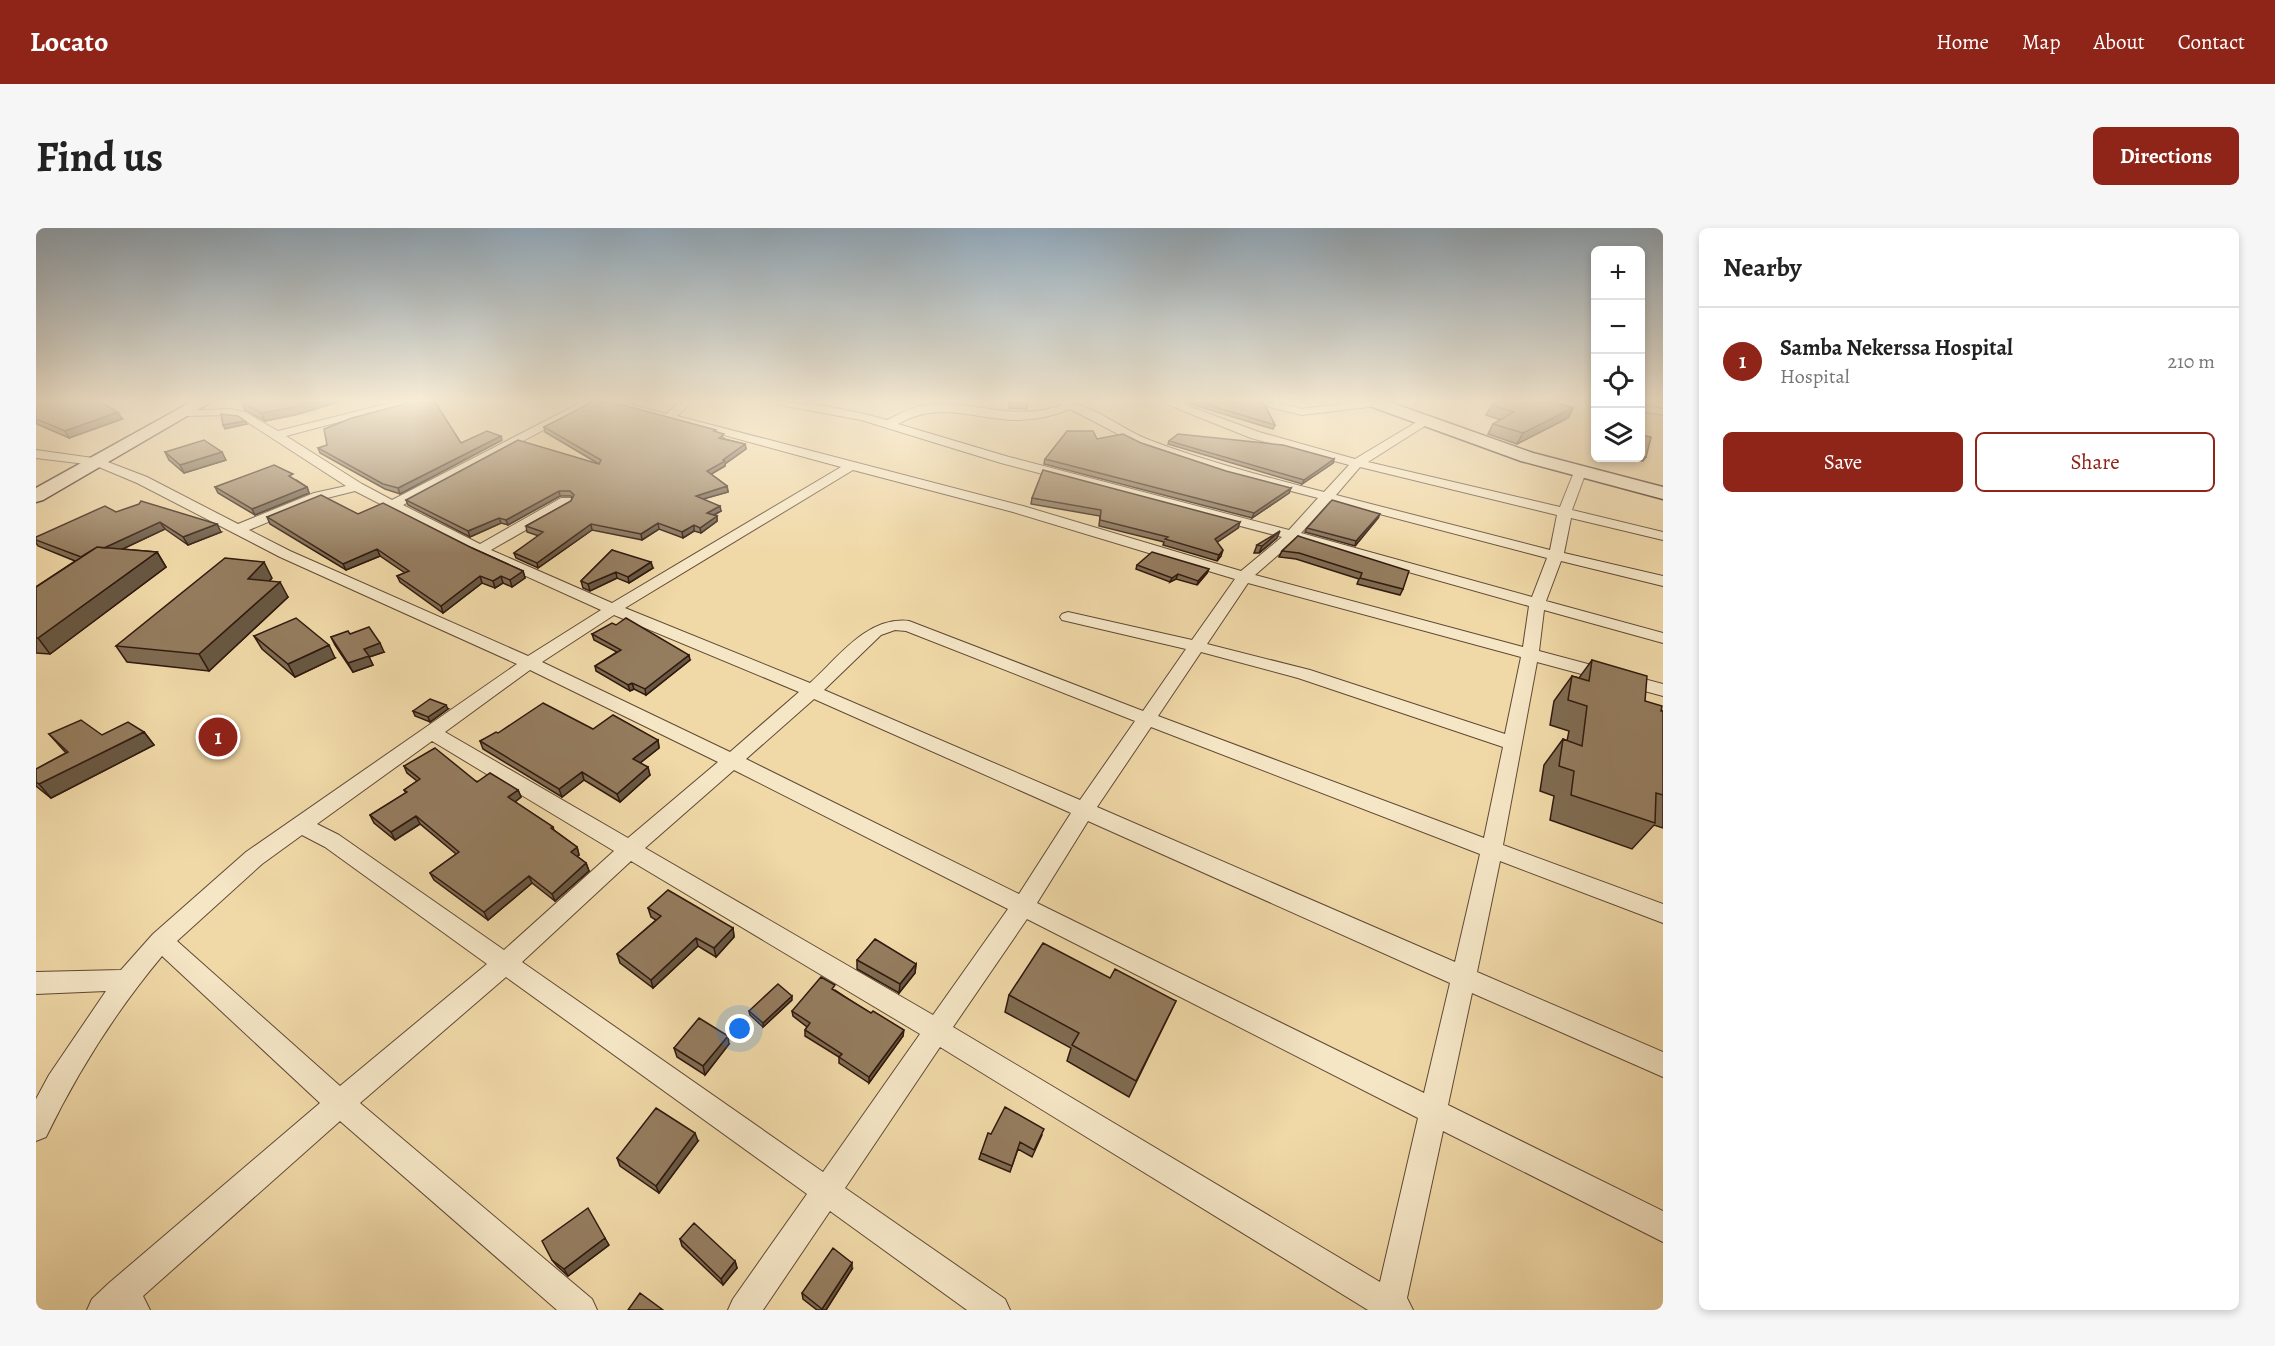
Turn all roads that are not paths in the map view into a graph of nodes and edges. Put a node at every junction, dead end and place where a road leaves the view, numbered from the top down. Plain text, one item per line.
1 (113, 452) edge
2 (303, 452) edge
3 (497, 452) edge
4 (801, 452) edge
5 (984, 452) edge
6 (1174, 452) edge
7 (1319, 452) edge
8 (1374, 452) edge
9 (1519, 452) edge
10 (36, 454) edge
11 (96, 462) junction
12 (1357, 463) junction
13 (851, 466) junction
14 (1580, 472) junction
15 (357, 487) junction
16 (1663, 493) edge
17 (36, 495) edge
18 (1327, 497) junction
19 (566, 501) edge
20 (391, 506) junction
21 (1565, 512) junction
22 (236, 530) junction
23 (1292, 535) junction
24 (1663, 536) edge
25 (480, 550) junction
26 (1556, 554) junction
27 (1244, 577) junction
28 (1663, 581) edge
29 (1537, 603) junction
30 (613, 609) junction
31 (1068, 617) dead end
32 (1663, 638) edge
33 (1196, 646) junction
34 (1530, 656) junction
35 (529, 663) junction
36 (1663, 690) edge
37 (812, 691) junction
38 (1147, 719) junction
39 (433, 733) junction
40 (1512, 743) junction
41 (731, 760) junction
42 (1084, 810) junction
43 (301, 825) junction
44 (1492, 849) junction
45 (629, 850) junction
46 (1023, 906) junction
47 (1663, 914) edge
48 (161, 941) junction
49 (504, 964) junction
50 (1462, 978) junction
51 (127, 980) junction
52 (36, 983) edge
53 (937, 1031) junction
54 (1663, 1065) edge
55 (340, 1103) junction
56 (1432, 1110) junction
57 (36, 1127) edge
58 (824, 1191) junction
59 (1663, 1227) edge
60 (119, 1305) edge
61 (1392, 1309) edge
62 (581, 1310) edge
63 (744, 1310) edge
64 (994, 1310) edge

1 - 11 street
2 - 15 street
3 - 20 street
4 - 13 street
5 - 23 street
6 - 18 street
7 - 12 street
8 - 12 street
9 - 14 street
10 - 11 street
11 - 17 street
11 - 22 street
12 - 18 street
12 - 21 street
13 - 27 street
13 - 30 street
14 - 16 street
14 - 21 street
15 - 20 street
15 - 22 street
18 - 23 street
18 - 26 street
19 - 25 street
20 - 25 street
21 - 24 street
21 - 26 street
22 - 35 street
23 - 27 street
23 - 29 street
25 - 30 street
26 - 28 street
26 - 29 street
27 - 33 street
27 - 34 street
29 - 32 street
29 - 34 street
30 - 35 street
30 - 37 street
31 - 33 street
33 - 38 street
33 - 40 street
34 - 36 street
34 - 40 street
35 - 39 street
35 - 41 street
37 - 38 street
37 - 41 street
37 - 42 street
38 - 42 street
38 - 44 street
39 - 43 street
39 - 45 street
40 - 44 street
41 - 45 street
41 - 46 street
42 - 46 street
42 - 50 street
43 - 48 street
43 - 49 street
44 - 47 street
44 - 50 street
45 - 49 street
45 - 53 street
46 - 53 street
46 - 56 street
48 - 51 street
48 - 55 street
49 - 55 street
49 - 58 street
50 - 54 street
50 - 56 street
51 - 52 street
51 - 57 street
53 - 58 street
53 - 61 street
55 - 60 street
55 - 62 street
56 - 59 street
56 - 61 street
58 - 63 street
58 - 64 street

